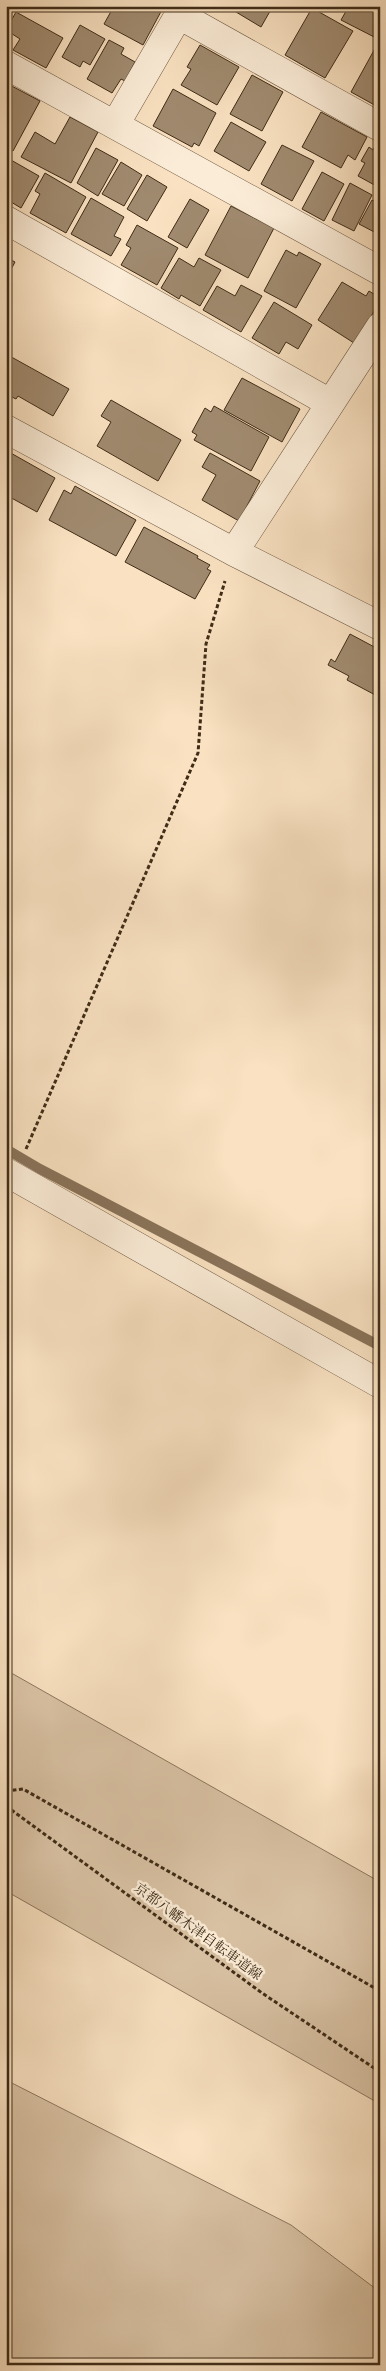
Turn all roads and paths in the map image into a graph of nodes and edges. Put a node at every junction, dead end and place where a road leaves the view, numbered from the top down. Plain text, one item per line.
1 (182, 11) edge
2 (6, 65) edge
3 (115, 125) junction
4 (380, 127) edge
5 (6, 220) edge
6 (380, 271) edge
7 (380, 327) edge
8 (330, 403) junction
9 (6, 429) edge
10 (234, 552) junction
11 (380, 626) edge
12 (10, 1174) edge
13 (380, 1384) edge
14 (6, 1791) edge
15 (6, 1806) edge
16 (380, 1991) edge
17 (380, 2072) edge

1 - 3 street
1 - 4 street
2 - 3 street
3 - 6 street
5 - 8 street
7 - 8 street
8 - 10 street
9 - 10 street
10 - 11 street
10 - 12 path
12 - 13 street
14 - 16 path
15 - 17 path, 京都八幡木津自転車道線

